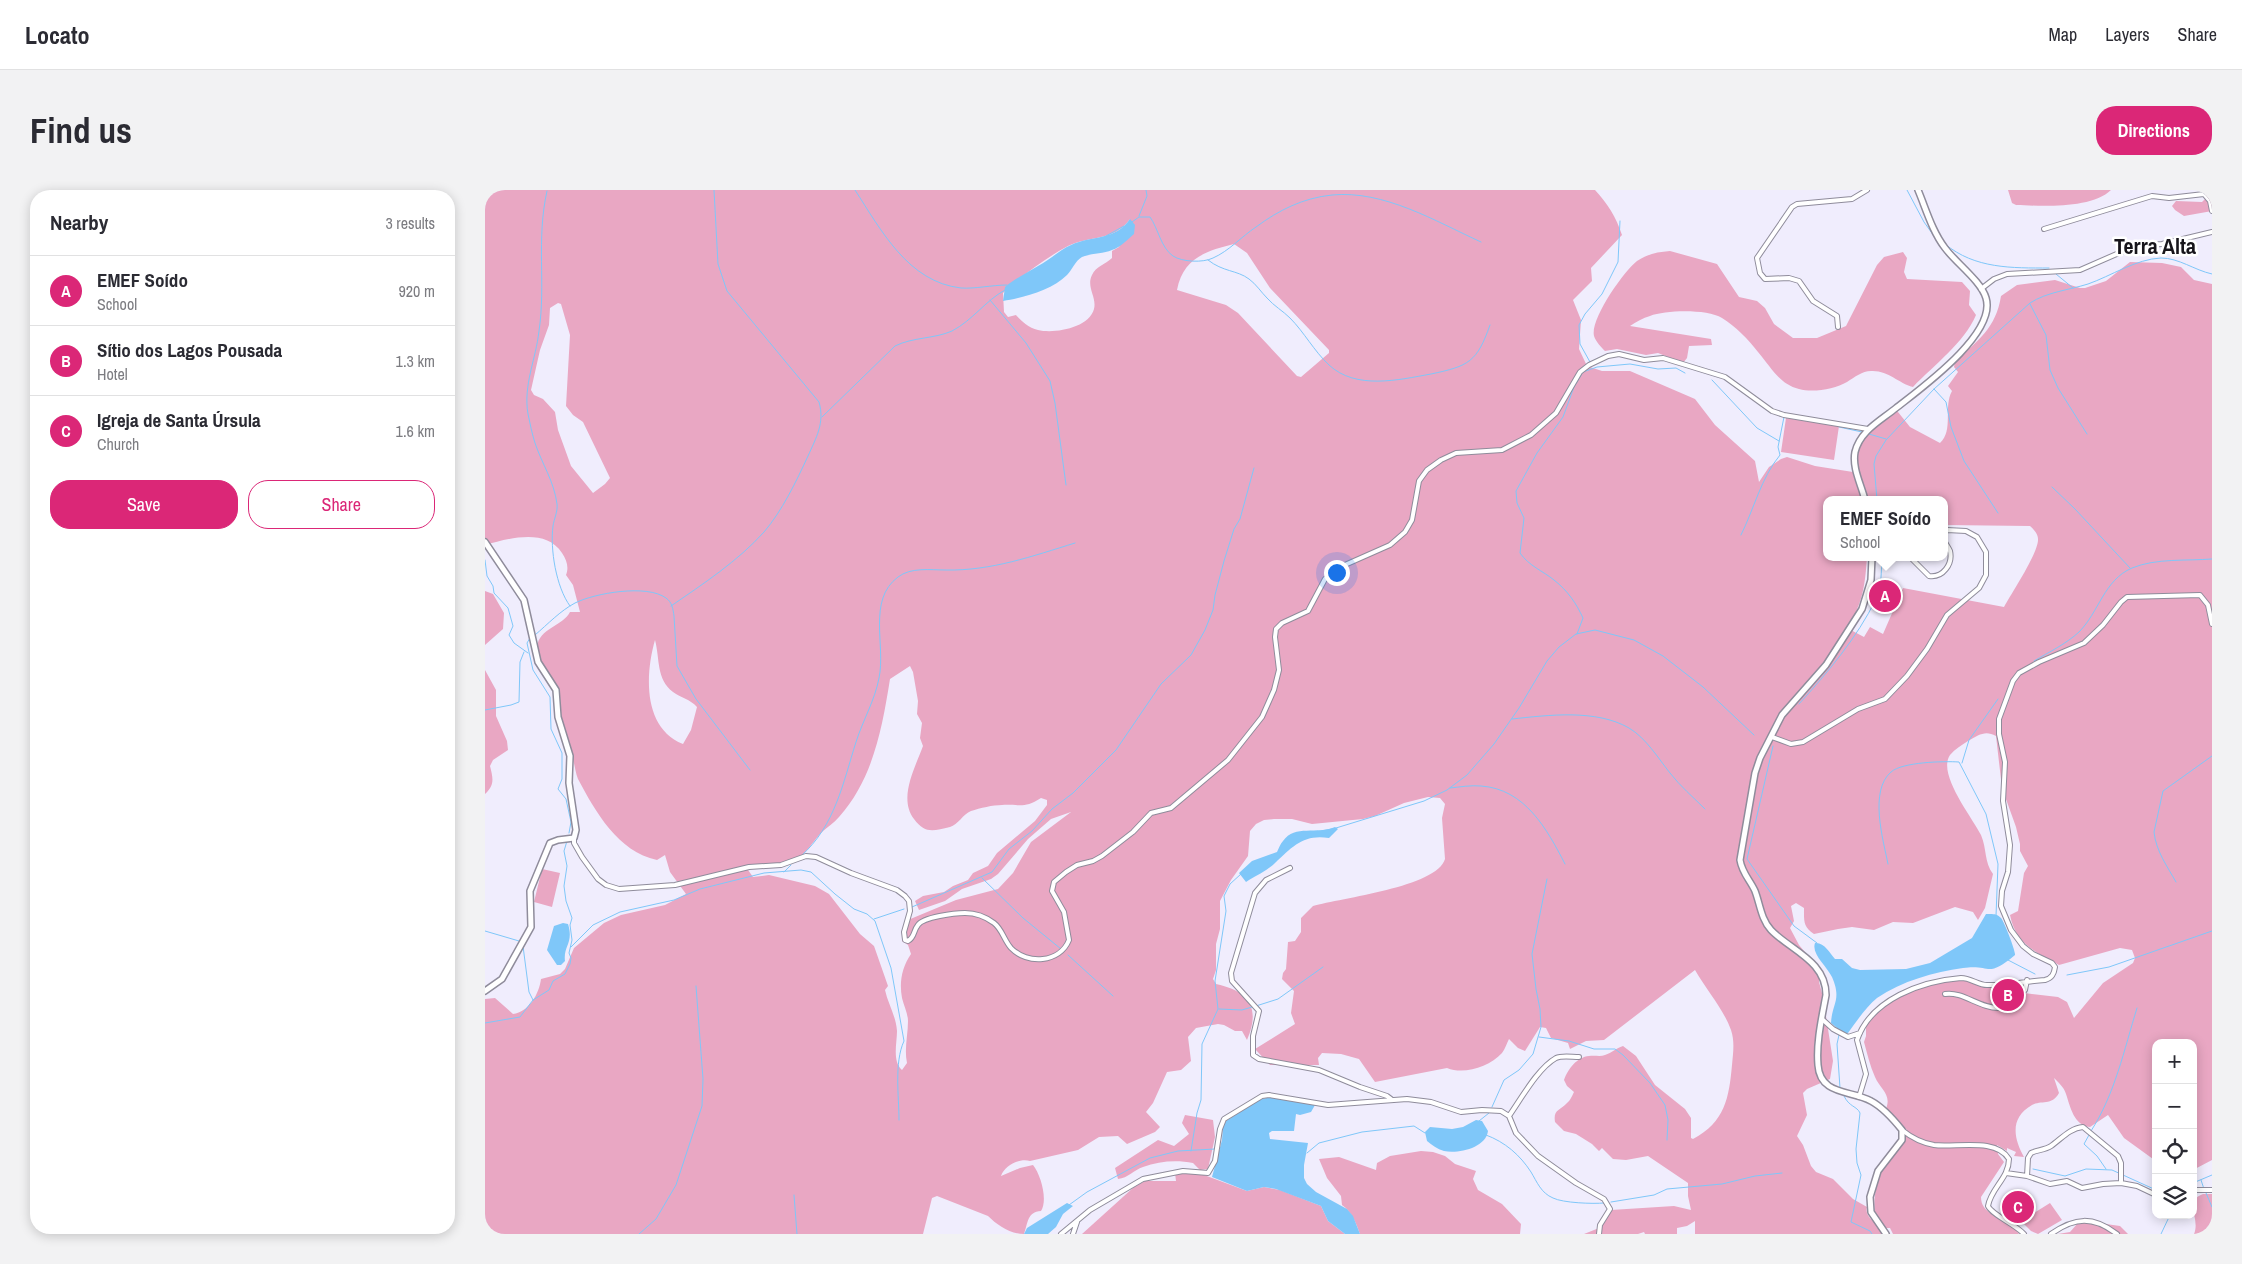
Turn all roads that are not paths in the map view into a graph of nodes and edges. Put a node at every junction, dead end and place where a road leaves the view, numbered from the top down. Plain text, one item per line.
1 (1867, 190) edge
2 (1918, 190) edge
3 (2212, 211) edge
4 (2044, 229) dead end
5 (2212, 232) edge
6 (1981, 288) junction
7 (1838, 326) dead end
8 (1868, 429) junction
9 (1864, 496) edge
10 (1948, 530) edge
11 (485, 542) edge
12 (1948, 548) edge
13 (1872, 561) edge
14 (1914, 561) edge
15 (2212, 624) edge
16 (1772, 737) junction
17 (574, 838) junction
18 (1290, 868) dead end
19 (2027, 980) junction
20 (485, 992) edge
21 (1945, 994) dead end
22 (1822, 1019) junction
23 (1860, 1033) junction
24 (1579, 1057) dead end
25 (1859, 1097) junction
26 (1391, 1099) junction
27 (1509, 1116) junction
28 (1903, 1130) junction
29 (2006, 1173) junction
30 (2027, 1176) junction
31 (2121, 1183) junction
32 (2197, 1190) edge
33 (2212, 1190) edge
34 (2152, 1194) edge
35 (1078, 1220) junction
36 (1061, 1234) edge
37 (1073, 1234) edge
38 (1599, 1234) edge
39 (1886, 1234) edge
40 (2024, 1234) edge
41 (2051, 1234) edge
42 (2117, 1234) edge

1 - 7 street
2 - 6 street
3 - 4 street
5 - 6 street
6 - 8 street
8 - 9 street
8 - 17 street
10 - 16 street
11 - 17 street
12 - 14 street
13 - 16 street
15 - 19 street
16 - 22 street
17 - 20 street
18 - 26 street
19 - 21 street
19 - 23 street
22 - 23 street
22 - 25 street
23 - 25 street
24 - 27 street
25 - 28 street
26 - 27 street
26 - 35 street
27 - 38 street
28 - 29 street
28 - 39 street
29 - 30 street
29 - 40 street
30 - 31 street
30 - 31 street
31 - 34 street
32 - 33 street
35 - 36 street
35 - 37 street
41 - 42 street

